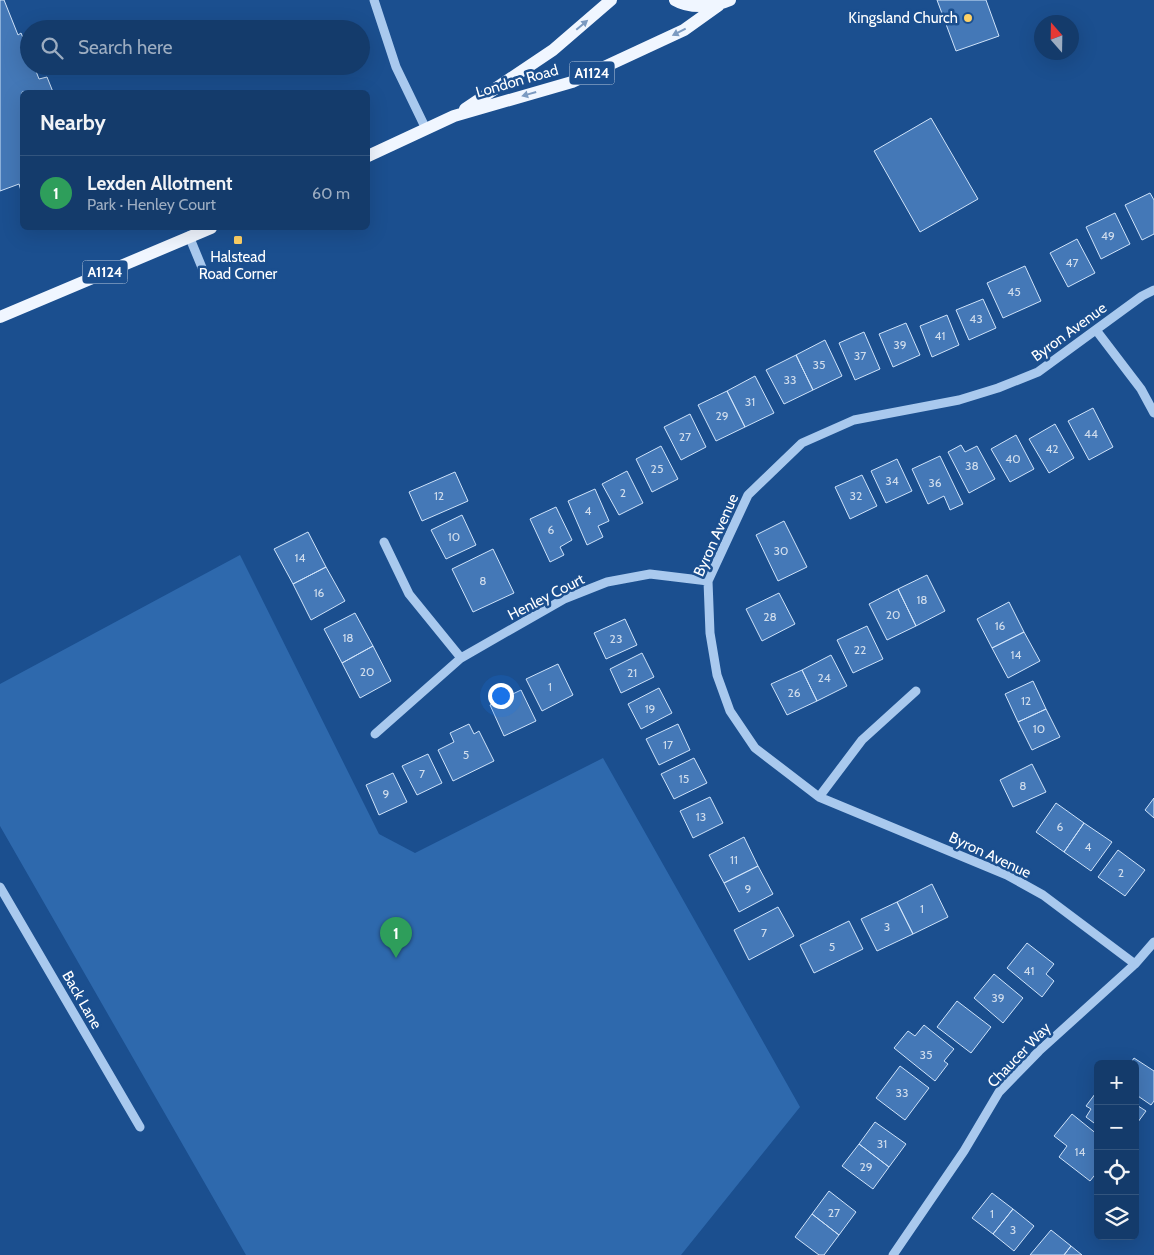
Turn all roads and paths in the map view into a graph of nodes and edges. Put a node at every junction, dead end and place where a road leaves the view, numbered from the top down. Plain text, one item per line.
1 (374, 0) edge
2 (611, 0) edge
3 (675, 0) edge
4 (724, 2) edge
5 (454, 116) junction
6 (426, 129) junction
7 (370, 155) edge
8 (206, 230) edge
9 (189, 236) junction
10 (203, 270) dead end
11 (1154, 290) edge
12 (0, 317) edge
13 (1096, 330) junction
14 (1154, 413) edge
15 (384, 542) dead end
16 (708, 582) junction
17 (461, 658) junction
18 (916, 691) dead end
19 (375, 734) dead end
20 (819, 797) junction
21 (0, 887) edge
22 (1154, 942) edge
23 (1135, 964) junction
24 (140, 1127) dead end
25 (893, 1255) edge

1 - 6 street
5 -> 2 main road, London Road / A1124
3 - 4 main road
4 -> 5 main road, London Road / A1124
5 - 6 main road, London Road / A1124
6 - 7 main road, London Road / A1124
8 - 9 main road, A1124
9 - 10 street
9 - 12 main road, A1124
11 - 13 street, Byron Avenue
13 - 14 street
13 - 16 street, Byron Avenue
15 - 17 street
16 - 17 street, Henley Court
16 - 20 street, Byron Avenue
17 - 19 street, Henley Court
18 - 20 street
20 - 23 street, Byron Avenue
21 - 24 street, Back Lane
22 - 23 street, Chaucer Way
23 - 25 street, Chaucer Way

